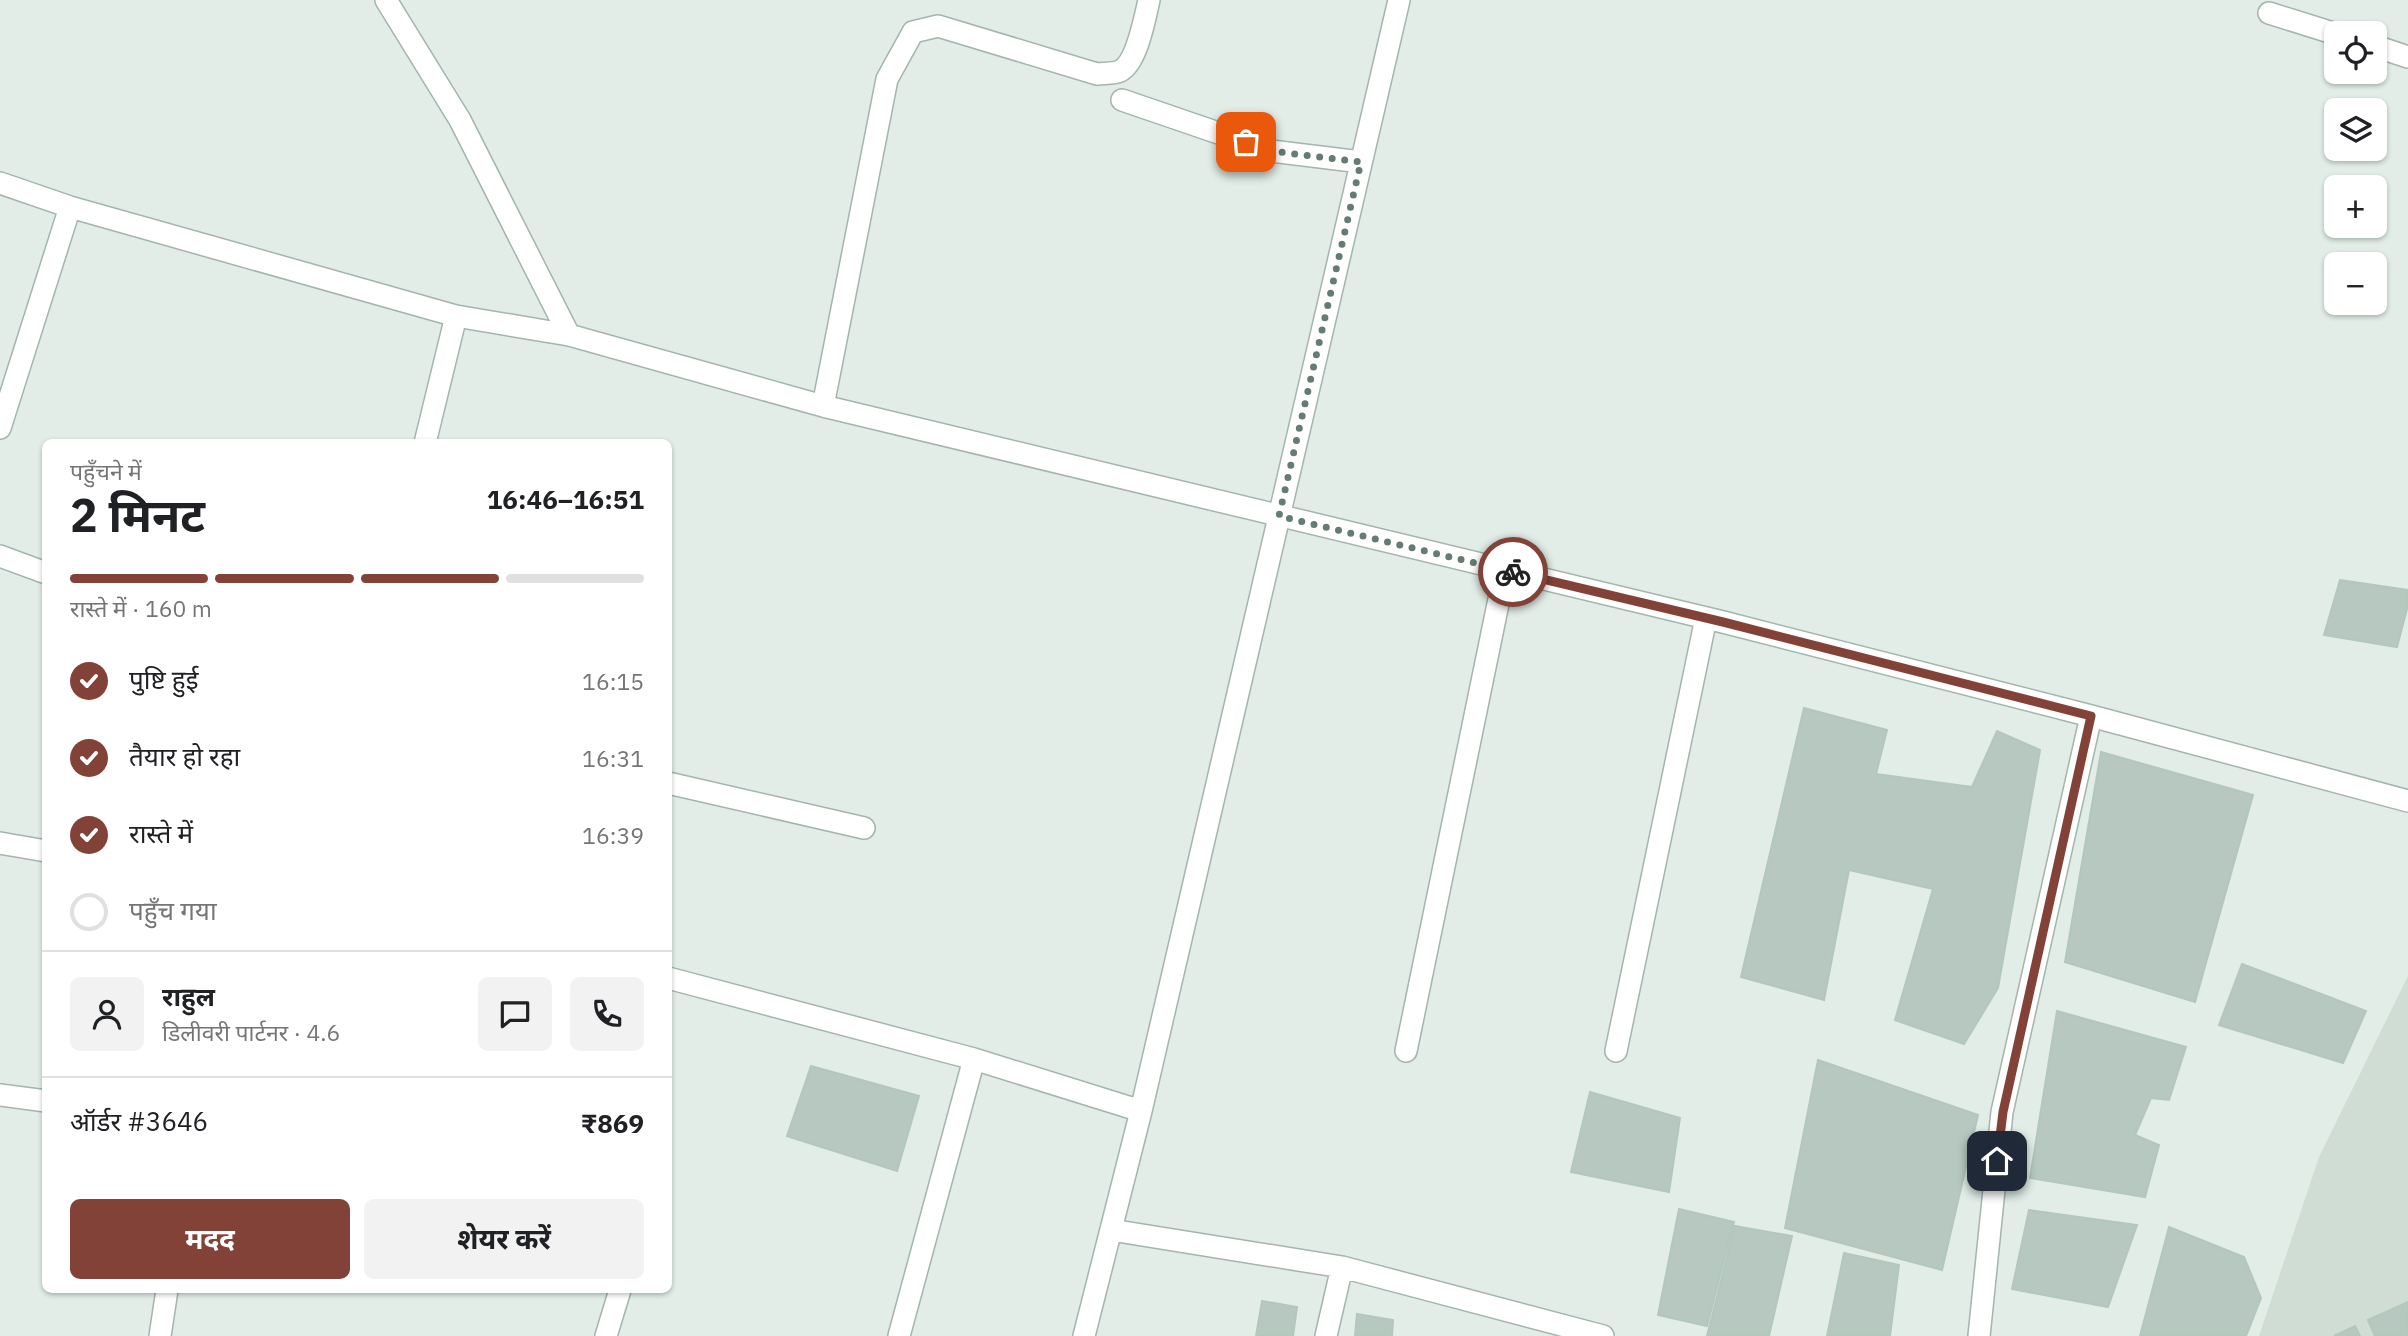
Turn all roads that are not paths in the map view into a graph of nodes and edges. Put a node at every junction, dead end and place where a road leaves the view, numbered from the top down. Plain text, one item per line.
1 (386, 0) edge
2 (1149, 0) edge
3 (1399, 0) edge
4 (2269, 13) dead end
5 (2324, 30) edge
6 (2387, 50) edge
7 (2408, 57) edge
8 (1122, 100) dead end
9 (1361, 162) junction
10 (0, 183) edge
11 (69, 207) junction
12 (456, 316) junction
13 (569, 335) junction
14 (824, 406) junction
15 (0, 428) edge
16 (426, 439) edge
17 (1279, 516) junction
18 (0, 556) edge
19 (1505, 570) junction
20 (42, 572) edge
21 (1706, 618) junction
22 (2091, 716) junction
23 (672, 784) edge
24 (2408, 801) edge
25 (864, 828) dead end
26 (0, 843) edge
27 (42, 850) edge
28 (672, 979) edge
29 (1406, 1051) dead end
30 (1616, 1051) dead end
31 (974, 1059) junction
32 (0, 1096) edge
33 (42, 1101) edge
34 (1141, 1111) junction
35 (1111, 1230) junction
36 (1342, 1267) junction
37 (167, 1293) edge
38 (619, 1293) edge
39 (1537, 1327) edge
40 (160, 1336) edge
41 (606, 1336) edge
42 (899, 1336) edge
43 (1084, 1336) edge
44 (1326, 1336) edge
45 (1603, 1336) edge
46 (1979, 1336) edge

1 - 13 street
2 - 14 street
3 - 9 street
4 - 5 street
6 - 7 street
8 - 9 street
9 - 17 street
10 - 11 street
11 - 12 street
11 - 15 street
12 - 13 street
12 - 16 street
13 - 14 street
14 - 17 street
17 - 19 street
17 - 34 street
18 - 20 street
19 - 21 street
19 - 29 street
21 - 22 street
21 - 30 street
22 - 24 street
22 - 46 street
23 - 25 street
26 - 27 street
28 - 31 street
31 - 34 street
31 - 42 street
32 - 33 street
34 - 35 street
35 - 36 street
35 - 43 street
36 - 39 street
36 - 44 street
37 - 40 street
38 - 41 street
39 - 45 street

